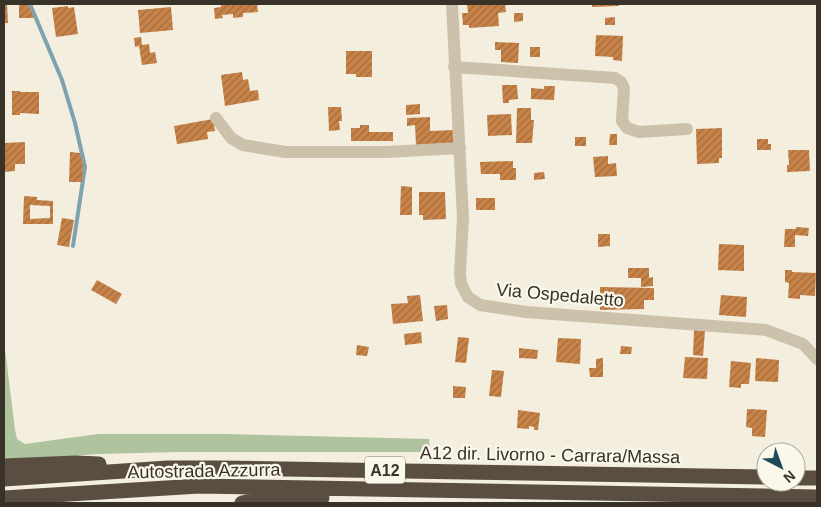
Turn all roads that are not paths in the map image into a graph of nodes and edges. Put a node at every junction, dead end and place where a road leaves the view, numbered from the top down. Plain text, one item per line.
1 (452, 4) edge
2 (454, 68) junction
3 (216, 118) dead end
4 (687, 129) dead end
5 (460, 148) junction
6 (817, 359) edge
7 (4, 466) edge
8 (168, 468) junction
9 (756, 477) edge
10 (4, 479) edge
11 (405, 490) junction
12 (4, 498) edge
13 (817, 498) edge
14 (242, 503) edge

1 - 2 street, Via Ospedaletto
2 - 4 street
2 - 5 street, Via Ospedaletto
3 - 5 street
5 - 6 street, Via Ospedaletto
7 - 8 highway
8 - 9 highway, A12 dir. Livorno - Carrara/Massa / A12
8 - 10 highway, A12 dir. Livorno - Carrara/Massa / A12
11 - 12 highway, Autostrada Azzurra / A12
11 - 13 highway, A12
11 - 14 highway

